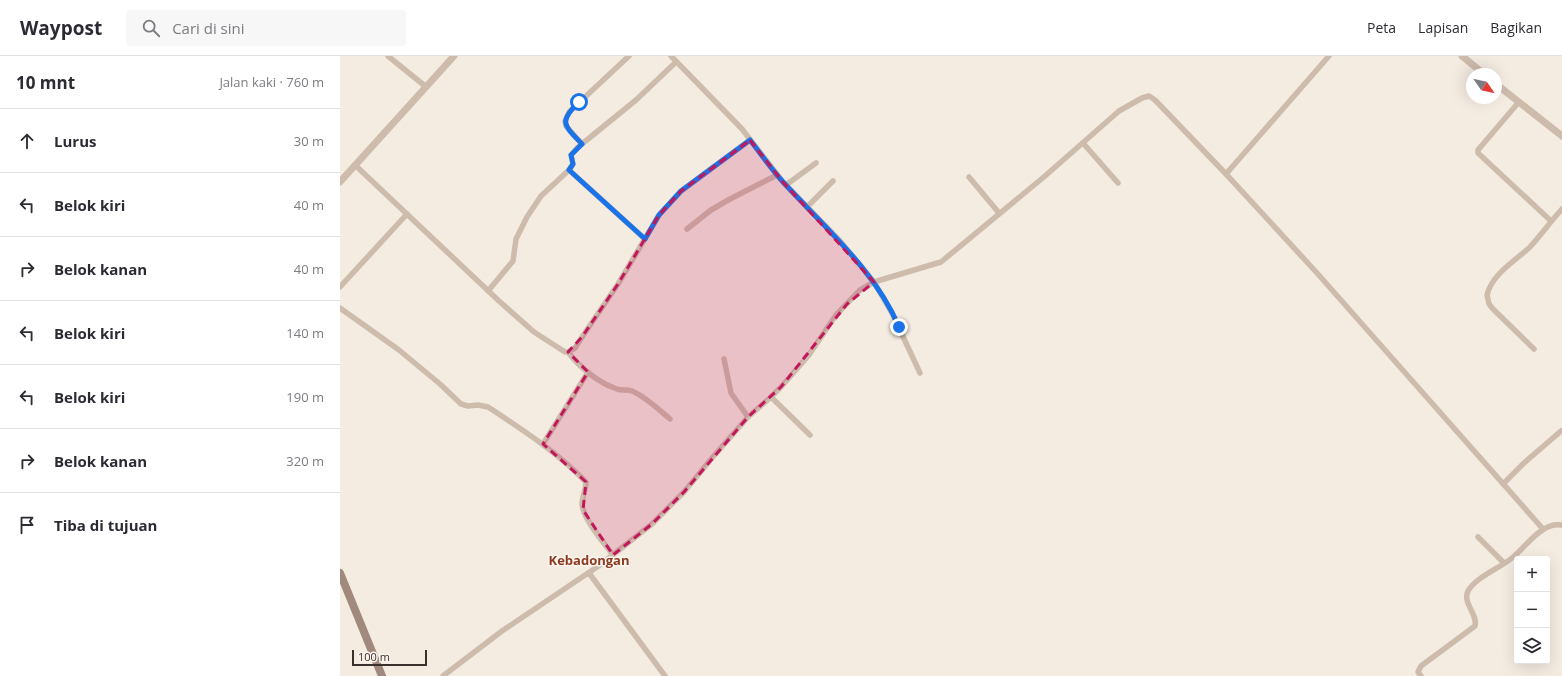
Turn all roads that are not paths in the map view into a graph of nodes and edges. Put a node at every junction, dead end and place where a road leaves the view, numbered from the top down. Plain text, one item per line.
1 (388, 56) edge
2 (454, 56) edge
3 (629, 56) edge
4 (671, 56) edge
5 (1329, 56) edge
6 (1462, 56) edge
7 (676, 62) junction
8 (1477, 68) edge
9 (425, 86) junction
10 (1502, 89) edge
11 (1518, 102) junction
12 (1562, 135) edge
13 (750, 140) junction
14 (1083, 143) junction
15 (582, 144) junction
16 (816, 163) dead end
17 (354, 165) junction
18 (569, 170) junction
19 (1226, 174) junction
20 (777, 175) junction
21 (969, 177) dead end
22 (833, 181) dead end
23 (340, 182) edge
24 (1118, 184) dead end
25 (786, 185) junction
26 (807, 207) junction
27 (1562, 208) edge
28 (999, 213) junction
29 (407, 214) junction
30 (1551, 221) junction
31 (687, 229) dead end
32 (645, 239) junction
33 (874, 282) junction
34 (340, 287) edge
35 (488, 291) junction
36 (340, 308) edge
37 (1534, 349) dead end
38 (568, 352) junction
39 (724, 359) dead end
40 (588, 372) junction
41 (920, 373) dead end
42 (772, 397) junction
43 (748, 417) junction
44 (670, 419) dead end
45 (1561, 431) dead end
46 (810, 435) dead end
47 (543, 444) junction
48 (1502, 484) junction
49 (1562, 525) edge
50 (1543, 529) junction
51 (1478, 538) dead end
52 (613, 555) junction
53 (1504, 563) junction
54 (340, 573) edge
55 (589, 573) junction
56 (382, 676) edge
57 (443, 676) edge
58 (665, 676) edge
59 (1421, 676) edge

1 - 9 street
2 - 9 street
3 - 15 street
4 - 7 street
5 - 19 street
6 - 8 street
7 - 13 street
7 - 15 street
9 - 17 street
10 - 11 street
11 - 12 street
11 - 30 street
13 - 20 street
13 - 32 street
14 - 19 street
14 - 24 street
14 - 28 street
15 - 18 street
16 - 25 street
17 - 23 street
17 - 29 street
18 - 32 street
18 - 35 street
19 - 48 street
20 - 25 street
20 - 31 street
21 - 28 street
22 - 26 street
25 - 26 street
26 - 33 street
27 - 30 street
28 - 33 street
29 - 34 street
29 - 35 street
30 - 37 street
32 - 38 street
33 - 41 street
33 - 42 street
35 - 38 street
36 - 47 street
38 - 40 street
39 - 43 street
40 - 44 street
40 - 47 street
42 - 43 street
42 - 46 street
43 - 52 street
45 - 48 street
47 - 52 street
48 - 50 street
49 - 50 street
50 - 53 street
51 - 53 street
52 - 55 street
53 - 59 street
54 - 56 main road
55 - 57 street
55 - 58 street

